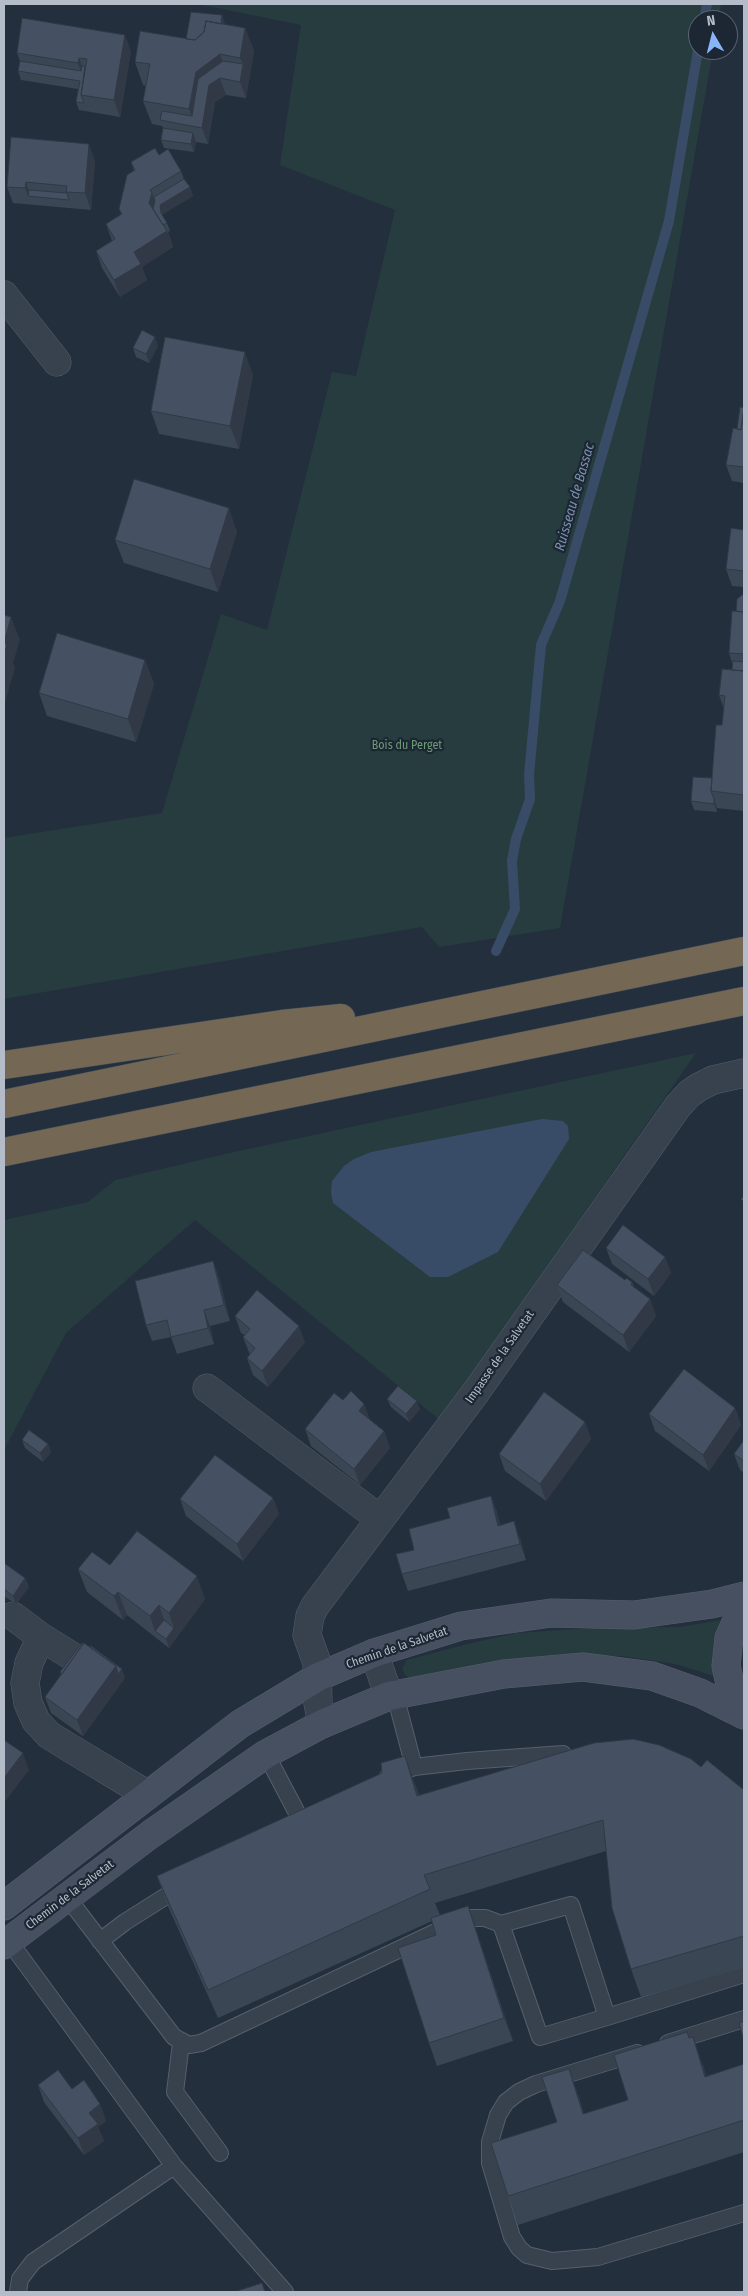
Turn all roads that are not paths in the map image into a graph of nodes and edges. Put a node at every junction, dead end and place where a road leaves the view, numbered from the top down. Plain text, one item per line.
1 (4, 295) edge
2 (57, 362) dead end
3 (744, 951) edge
4 (744, 1001) edge
5 (487, 1004) junction
6 (4, 1064) edge
7 (744, 1073) edge
8 (4, 1104) edge
9 (4, 1152) edge
10 (207, 1388) dead end
11 (380, 1519) junction
12 (744, 1596) edge
13 (744, 1608) edge
14 (13, 1616) dead end
15 (41, 1637) junction
16 (374, 1653) junction
17 (75, 1658) edge
18 (318, 1676) junction
19 (392, 1695) junction
20 (744, 1714) edge
21 (322, 1724) junction
22 (266, 1754) junction
23 (563, 1754) edge
24 (414, 1767) junction
25 (369, 1785) edge
26 (148, 1795) junction
27 (315, 1806) edge
28 (297, 1813) junction
29 (281, 1823) edge
30 (199, 1875) edge
31 (67, 1897) junction
32 (4, 1906) edge
33 (501, 1924) junction
34 (100, 1941) junction
35 (6, 1943) edge
36 (744, 1974) edge
37 (607, 2017) junction
38 (744, 2019) edge
39 (181, 2043) junction
40 (220, 2153) dead end
41 (174, 2166) junction
42 (744, 2213) edge
43 (18, 2292) edge
44 (285, 2292) edge

1 - 2 street
3 - 5 highway
4 - 9 highway
5 - 6 highway
5 - 8 highway
7 - 11 street, Impasse de la Salvetat
10 - 11 street
11 - 18 street, Impasse de la Salvetat
12 - 16 street, Chemin de la Salvetat
13 - 20 street
14 - 15 street
15 - 17 street
15 - 26 street
16 - 18 street, Chemin de la Salvetat
16 - 19 street
18 - 21 street, Impasse de la Salvetat
18 - 26 street, Chemin de la Salvetat
19 - 20 street, Chemin de la Salvetat
19 - 21 street, Chemin de la Salvetat
19 - 24 lane
21 - 22 street, Chemin de la Salvetat
22 - 28 lane
22 - 31 street, Chemin de la Salvetat
23 - 24 lane
24 - 25 lane
26 - 32 street, Chemin de la Salvetat
27 - 28 lane
28 - 29 lane
30 - 34 lane
31 - 34 lane
31 - 35 street, Chemin de la Salvetat
33 - 37 lane
33 - 37 lane
33 - 39 lane
34 - 39 lane
35 - 41 lane
36 - 37 lane
38 - 42 lane
39 - 40 lane
41 - 43 lane
41 - 44 lane

